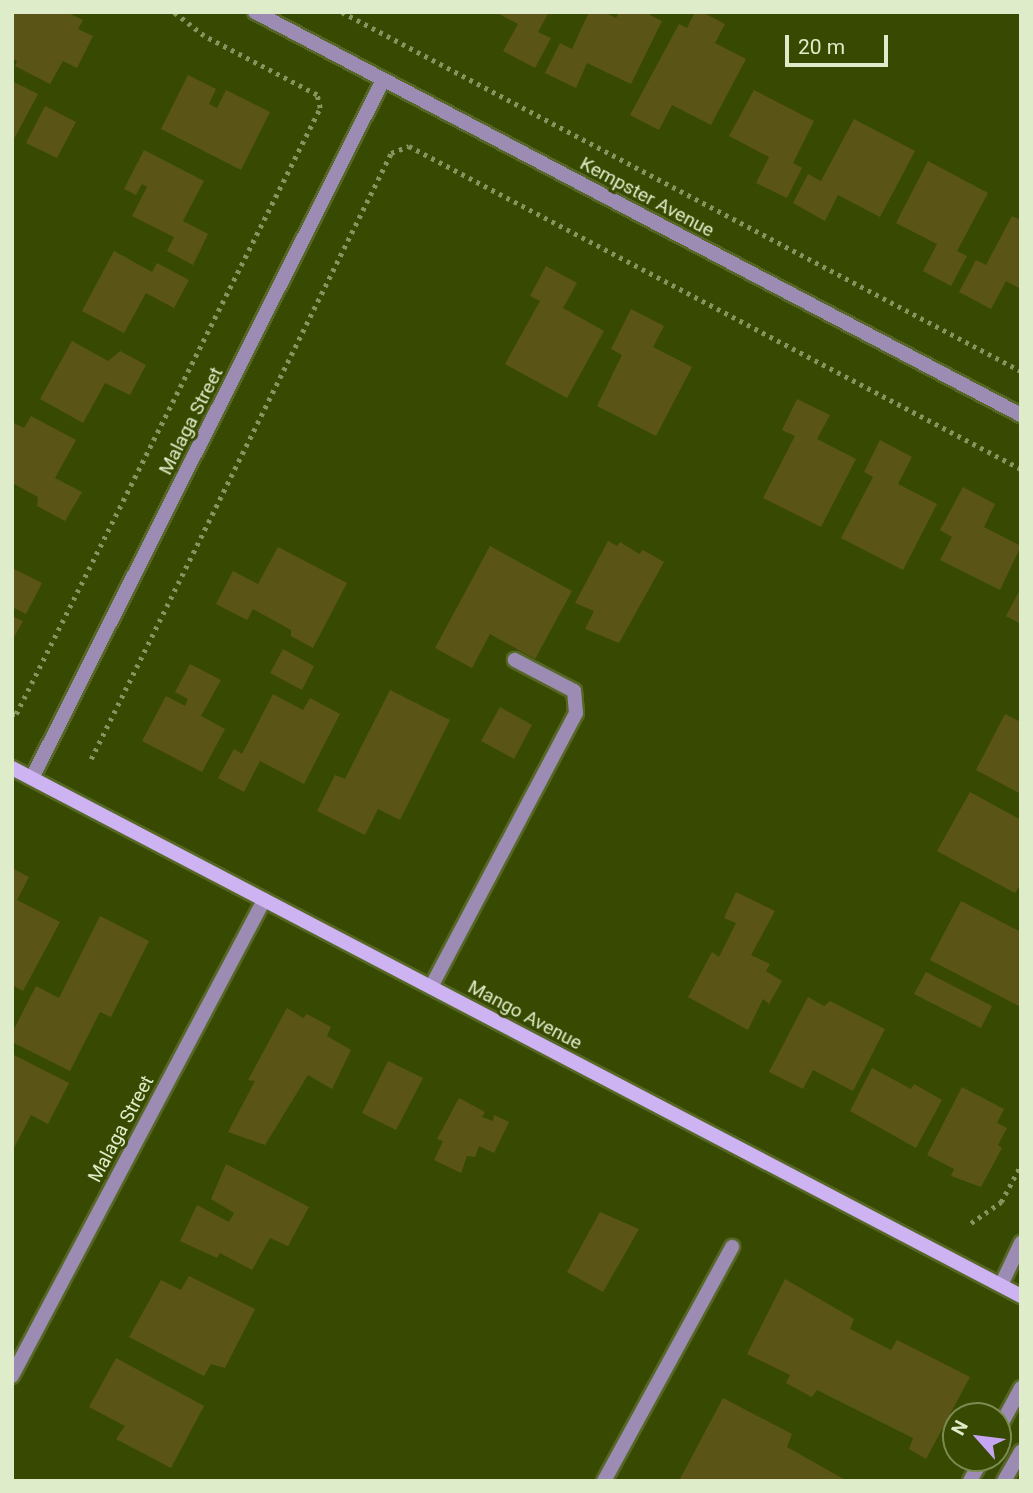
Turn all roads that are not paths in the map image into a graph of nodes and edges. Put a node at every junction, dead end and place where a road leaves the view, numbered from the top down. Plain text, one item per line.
1 (255, 12) edge
2 (383, 80) junction
3 (1021, 415) edge
4 (515, 660) dead end
5 (12, 768) edge
6 (32, 778) junction
7 (264, 900) junction
8 (431, 987) junction
9 (1021, 1243) edge
10 (732, 1247) dead end
11 (1000, 1286) junction
12 (1021, 1296) edge
13 (12, 1376) edge
14 (1021, 1388) edge
15 (1012, 1404) edge
16 (1021, 1451) edge
17 (604, 1481) edge
18 (1004, 1481) edge

1 - 2 street, Kempster Avenue
2 - 3 street, Kempster Avenue
2 - 6 street, Malaga Street
4 - 8 street
5 - 6 street, Mango Avenue
6 - 7 street, Mango Avenue
7 - 8 street, Mango Avenue
7 - 13 street, Malaga Street
8 - 11 street, Mango Avenue
9 - 11 street
10 - 17 street
11 - 12 street, Mango Avenue
14 - 15 street
16 - 18 street

